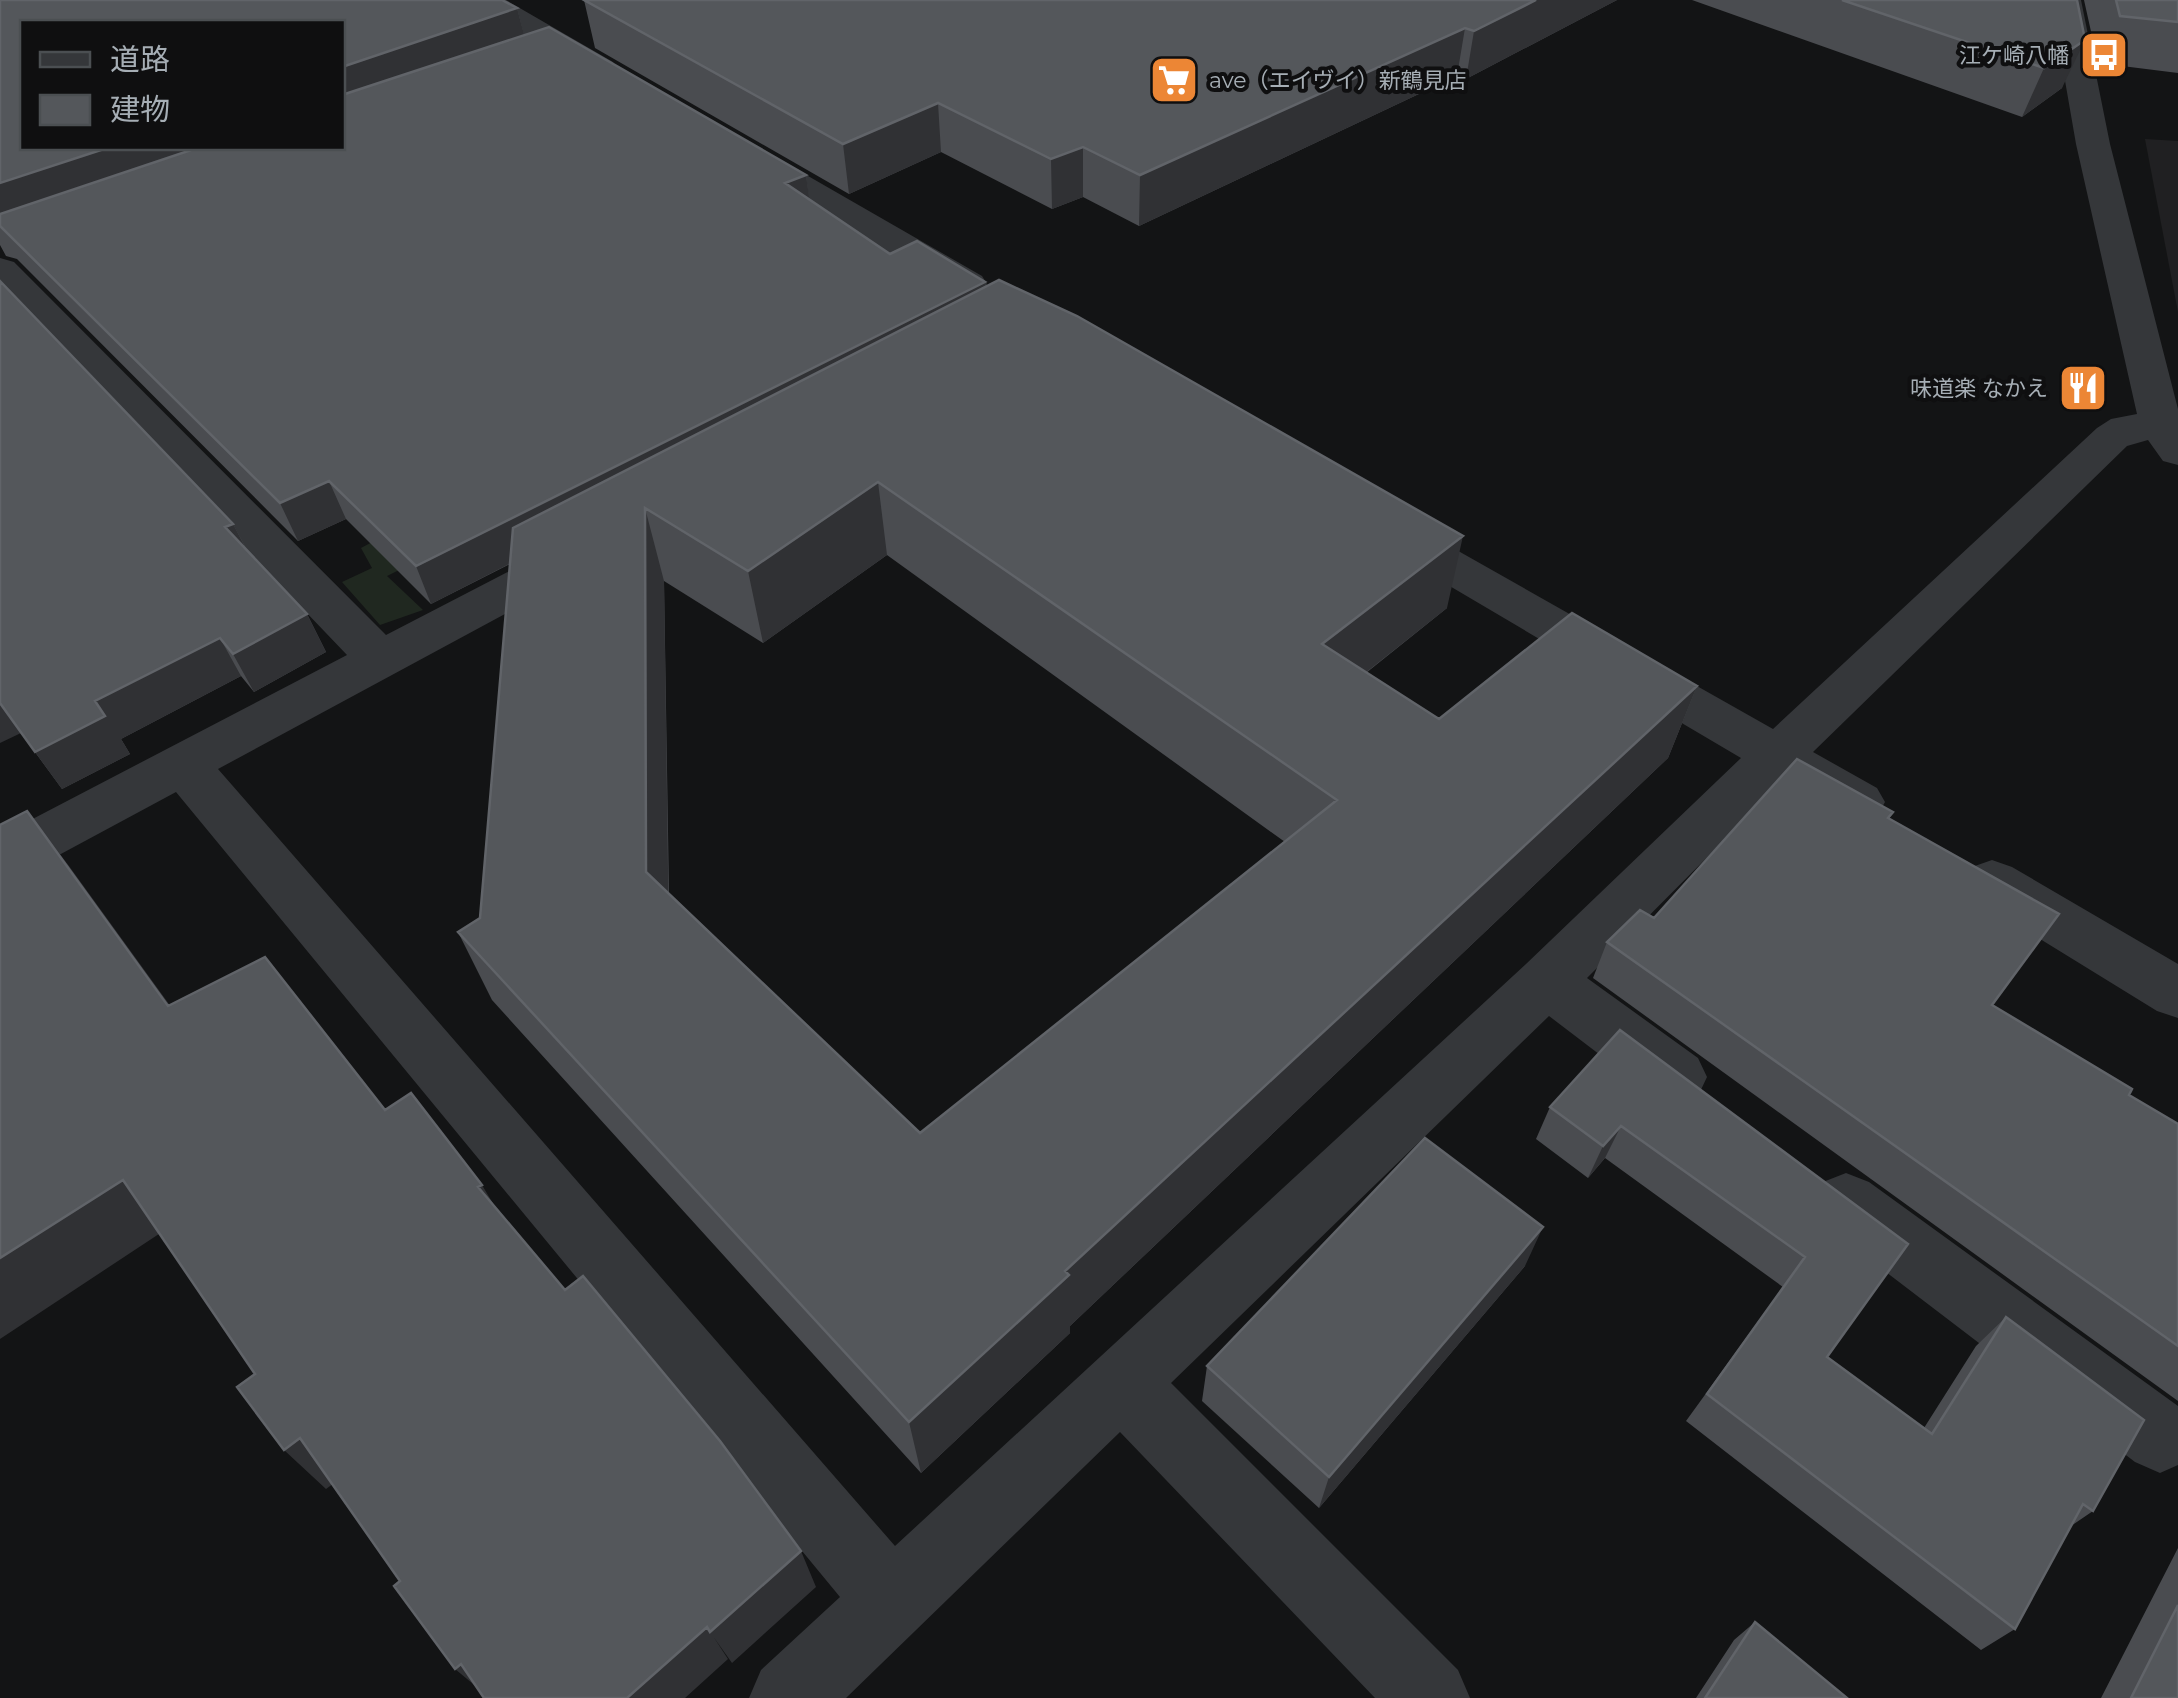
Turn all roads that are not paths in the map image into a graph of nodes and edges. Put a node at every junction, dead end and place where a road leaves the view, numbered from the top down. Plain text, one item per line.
1 (484, 0) edge
2 (2066, 0) edge
3 (605, 29) edge
4 (560, 45) junction
5 (515, 61) edge
6 (642, 93) edge
7 (707, 131) edge
8 (6, 250) edge
9 (1010, 309) edge
10 (2169, 439) edge
11 (1359, 514) edge
12 (618, 534) edge
13 (380, 659) junction
14 (1781, 755) junction
15 (182, 762) junction
16 (1890, 821) edge
17 (0, 861) edge
18 (1958, 862) edge
19 (1547, 981) junction
20 (2178, 994) edge
21 (1720, 1109) edge
22 (1798, 1168) edge
23 (1121, 1382) junction
24 (2160, 1436) dead end
25 (891, 1599) junction
26 (789, 1698) edge
27 (1430, 1698) edge

1 - 4 street
2 - 10 street
3 - 4 street
4 - 5 street
4 - 6 street
7 - 9 street
8 - 13 street
10 - 14 street
11 - 14 street
12 - 13 street
13 - 15 street
14 - 16 street
14 - 19 street
15 - 17 street
15 - 25 street
18 - 20 street
19 - 21 street
19 - 23 street
22 - 24 street
23 - 25 street
23 - 27 street
25 - 26 street

